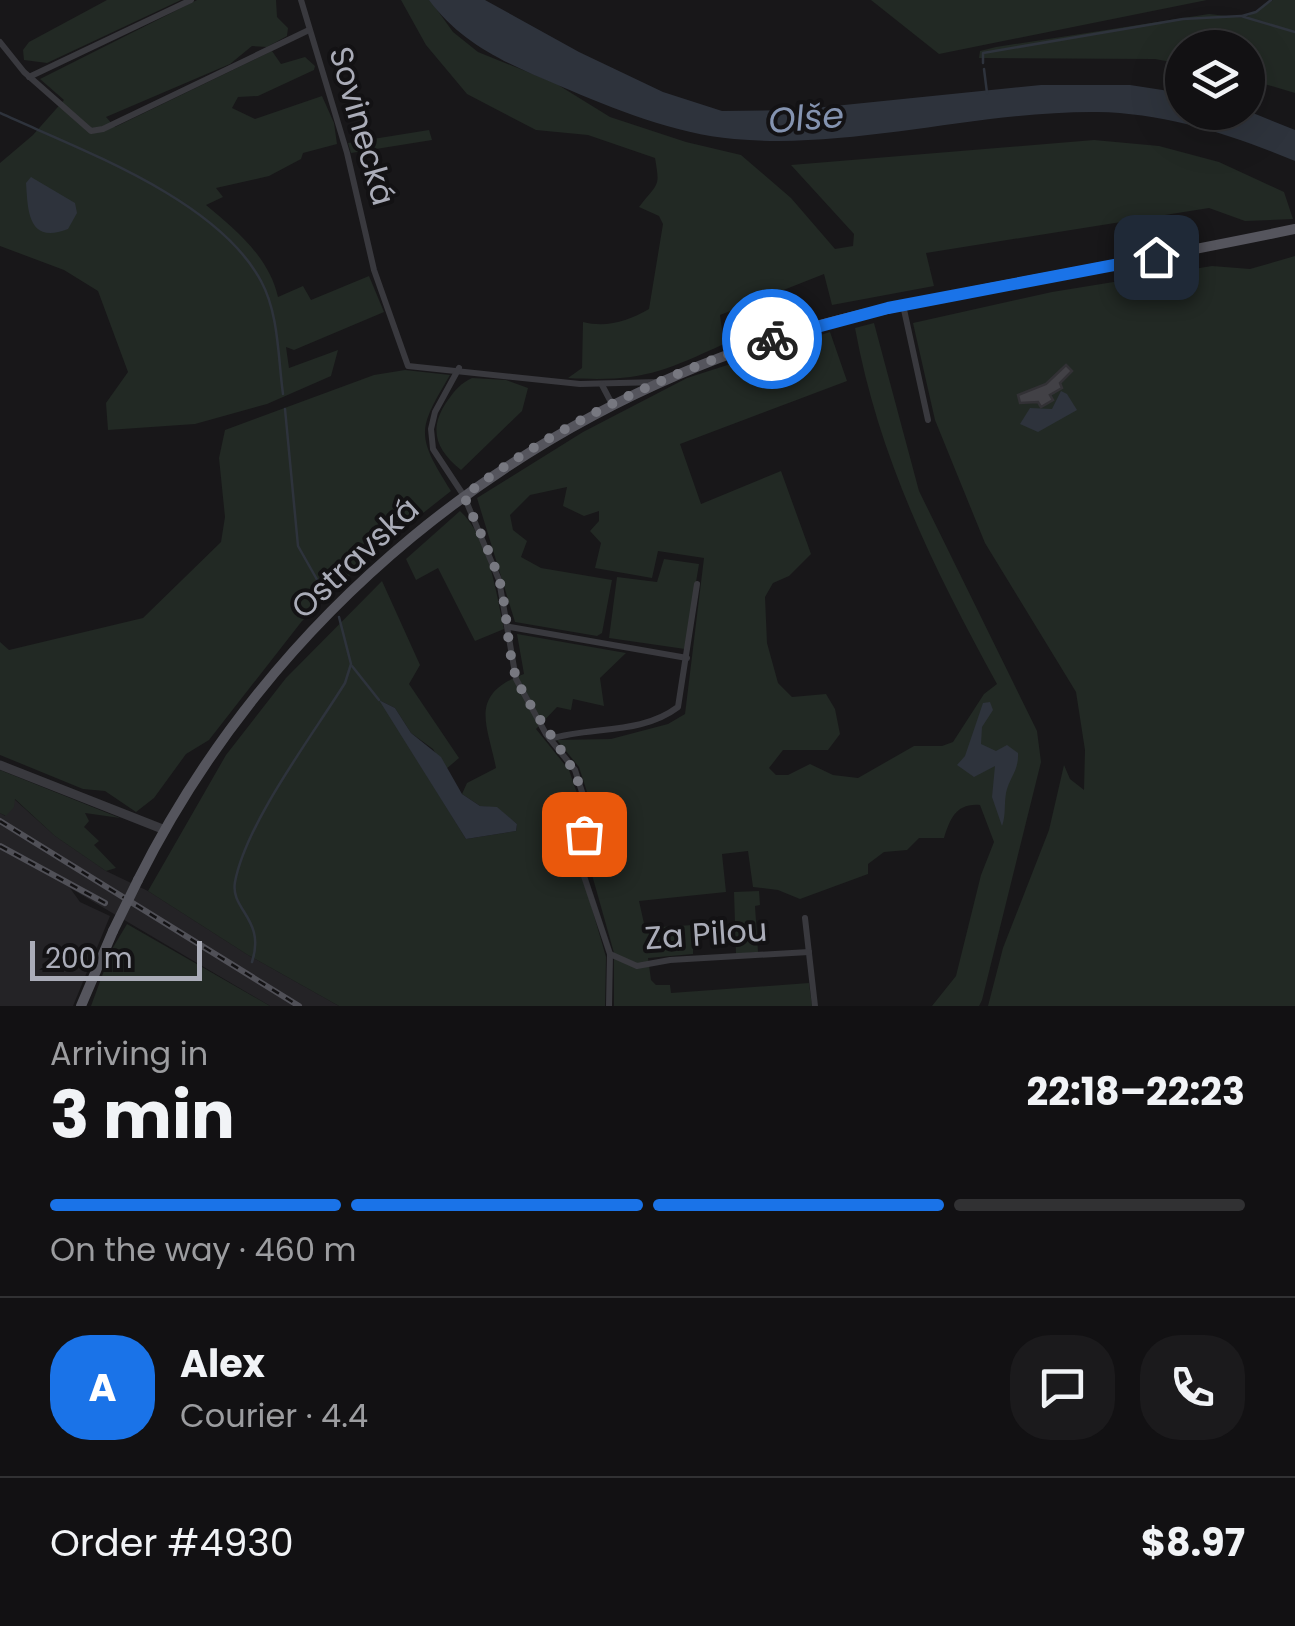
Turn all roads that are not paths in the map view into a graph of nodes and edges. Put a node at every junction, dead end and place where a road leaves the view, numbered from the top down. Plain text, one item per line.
1 (191, 0) edge
2 (301, 0) edge
3 (308, 30) junction
4 (0, 42) edge
5 (29, 77) junction
6 (1295, 229) edge
7 (903, 305) junction
8 (459, 368) junction
9 (659, 382) junction
10 (602, 385) junction
11 (612, 404) junction
12 (928, 420) dead end
13 (464, 496) junction
14 (697, 584) dead end
15 (510, 627) junction
16 (687, 658) junction
17 (550, 739) junction
18 (0, 765) edge
19 (165, 830) junction
20 (805, 918) dead end
21 (808, 952) junction
22 (610, 954) junction
23 (82, 1006) edge
24 (610, 1006) edge
25 (815, 1006) edge

1 - 5 street
2 - 3 street
3 - 5 street, Sovinecká
3 - 8 street, Sovinecká
4 - 5 street, Sovinecká
6 - 7 main road, Ostravská
7 - 9 main road, Ostravská
7 - 12 street
8 - 10 street, Sovinecká
8 - 13 street
9 - 10 street, Sovinecká
9 - 11 main road, Ostravská
10 - 11 street
11 - 13 main road, Ostravská
13 - 15 street, Za Pilou
13 - 19 main road, Ostravská
14 - 16 street
15 - 16 street
15 - 17 street, Za Pilou
16 - 17 street
17 - 22 street, Za Pilou
18 - 19 street
19 - 23 main road, Ostravská, bridge
20 - 21 street, Za Pilou
21 - 22 street, Za Pilou
21 - 25 street, Za Pilou
22 - 24 street, Za Pilou

